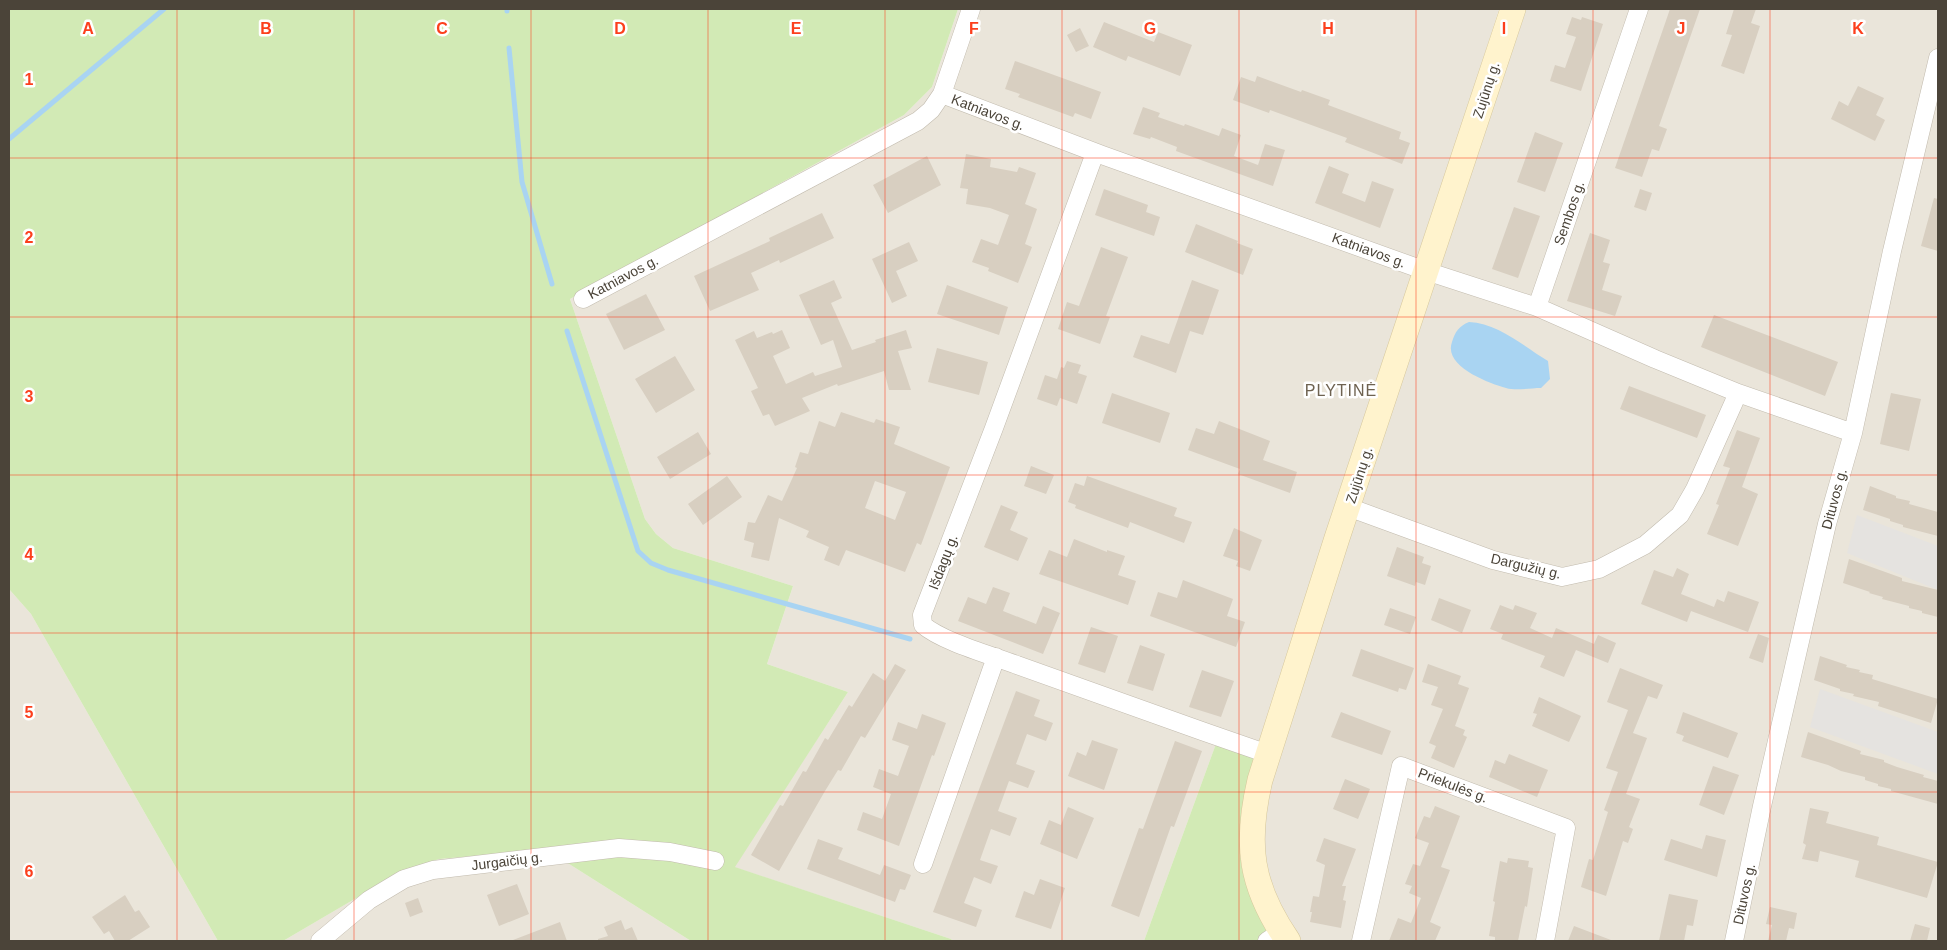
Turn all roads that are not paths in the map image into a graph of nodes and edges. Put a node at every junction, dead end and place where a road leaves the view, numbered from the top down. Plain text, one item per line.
1 (971, 9) edge
2 (1513, 9) edge
3 (1638, 9) edge
4 (1938, 58) edge
5 (942, 94) junction
6 (1094, 153) junction
7 (1426, 270) junction
8 (583, 299) dead end
9 (1537, 307) junction
10 (1738, 393) junction
11 (1852, 434) junction
12 (1348, 507) junction
13 (996, 656) junction
14 (1268, 754) junction
15 (715, 861) dead end
16 (922, 864) dead end
17 (1279, 938) edge
18 (320, 941) edge
19 (1361, 941) edge
20 (1545, 941) edge
21 (1734, 941) edge

1 - 5 street
2 - 7 main road, Zujūnų g.
3 - 9 street, Sembos g.
4 - 11 street, Dituvos g.
5 - 6 street, Katniavos g.
5 - 8 street, Katniavos g.
6 - 7 street, Katniavos g.
6 - 13 street, Išdagų g.
7 - 9 street
7 - 12 main road, Zujūnų g.
9 - 10 street
10 - 11 street
10 - 12 street, Dargužių g.
11 - 21 street, Dituvos g.
12 - 14 main road, Zujūnų g.
13 - 14 street, Išdagų g.
13 - 16 street
14 - 17 main road, Zujūnų g.
15 - 18 street, Jurgaičių g.
19 - 20 street, Priekulės g.

